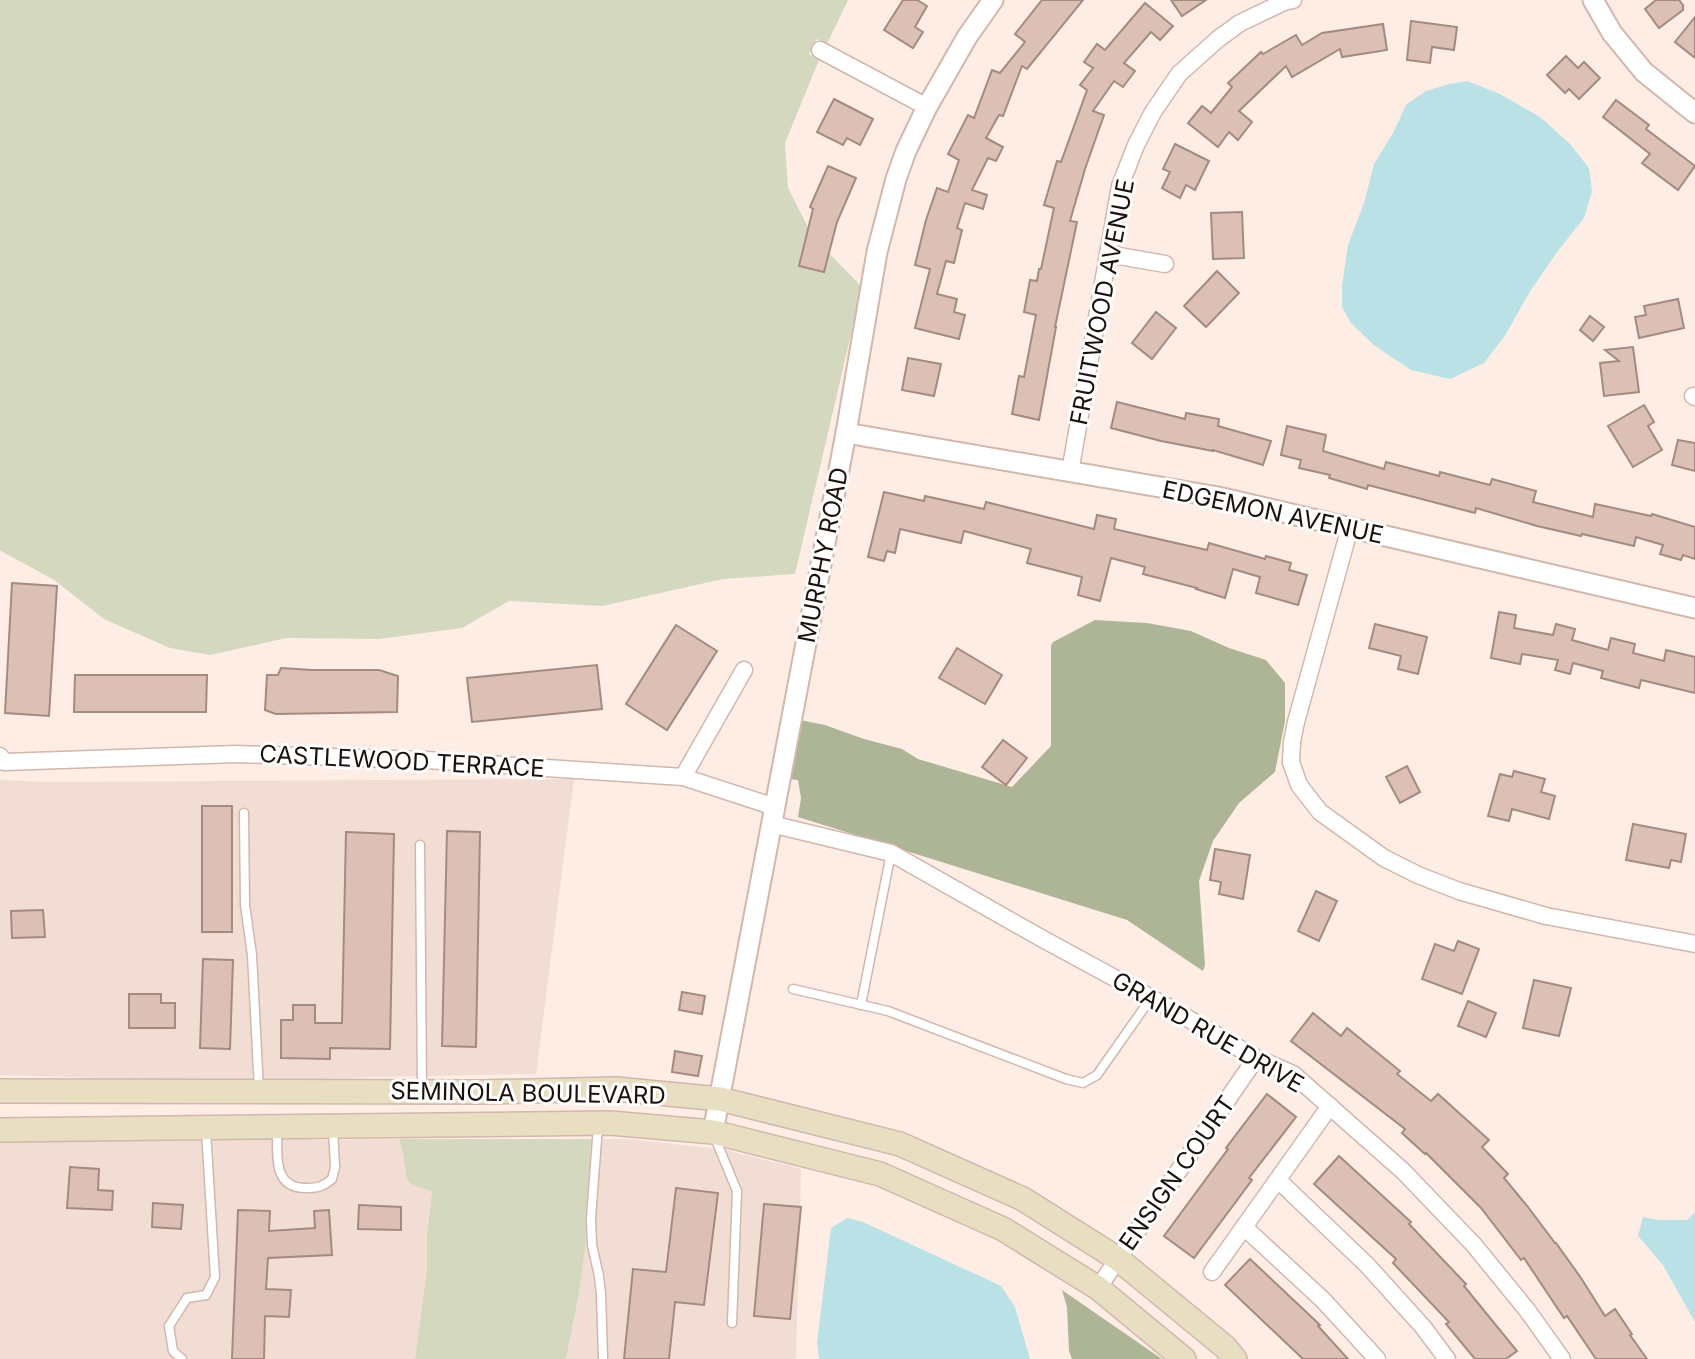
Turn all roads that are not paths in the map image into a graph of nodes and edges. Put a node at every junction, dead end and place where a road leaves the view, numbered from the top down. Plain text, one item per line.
1 (993, 0) edge
2 (1293, 0) edge
3 (1593, 0) edge
4 (820, 50) dead end
5 (927, 107) junction
6 (1695, 113) edge
7 (1108, 254) junction
8 (1165, 264) dead end
9 (846, 433) junction
10 (1070, 472) junction
11 (1350, 527) junction
12 (1695, 608) edge
13 (744, 670) dead end
14 (0, 756) edge
15 (683, 777) junction
16 (244, 813) dead end
17 (773, 816) junction
18 (420, 845) dead end
19 (891, 853) junction
20 (1695, 944) edge
21 (793, 989) dead end
22 (1151, 998) junction
23 (861, 1005) junction
24 (1256, 1058) junction
25 (0, 1091) edge
26 (259, 1092) junction
27 (422, 1092) junction
28 (720, 1099) junction
29 (1330, 1106) junction
30 (598, 1123) junction
31 (206, 1127) junction
32 (333, 1127) junction
33 (277, 1128) junction
34 (0, 1130) edge
35 (713, 1132) junction
36 (1278, 1180) junction
37 (1244, 1227) junction
38 (1118, 1259) junction
39 (1212, 1272) dead end
40 (1098, 1288) junction
41 (732, 1323) dead end
42 (182, 1359) edge
43 (603, 1359) edge
44 (1184, 1359) edge
45 (1235, 1359) edge
46 (1377, 1359) edge
47 (1447, 1359) edge
48 (1562, 1359) edge

1 - 5 street, MURPHY ROAD
2 - 7 street, FRUITWOOD AVENUE
3 - 6 street
4 - 5 street
5 - 9 street, MURPHY ROAD
7 - 8 street
7 - 10 street, FRUITWOOD AVENUE
9 - 10 street, EDGEMON AVENUE
9 - 17 street, MURPHY ROAD
10 - 11 street, EDGEMON AVENUE
11 - 12 street, EDGEMON AVENUE
11 - 20 street
13 - 15 street
14 - 15 street, CASTLEWOOD TERRACE
15 - 17 street, GRAND RUE DRIVE
16 - 26 lane
17 - 19 street, GRAND RUE DRIVE
17 - 28 street, MURPHY ROAD
18 - 27 lane
19 - 22 street, GRAND RUE DRIVE
19 - 23 lane
21 - 23 lane
22 - 23 lane
22 - 24 street, GRAND RUE DRIVE
24 - 29 street, GRAND RUE DRIVE
24 - 38 street, ENSIGN COURT
25 - 26 main road, SEMINOLA BOULEVARD
26 - 27 main road, SEMINOLA BOULEVARD
27 - 28 main road, SEMINOLA BOULEVARD
28 - 35 street, MURPHY ROAD
28 - 38 main road, SEMINOLA BOULEVARD
29 - 36 street
29 - 48 street, GRAND RUE DRIVE
30 - 32 main road, SEMINOLA BOULEVARD
30 - 35 main road, SEMINOLA BOULEVARD
30 - 43 lane
31 - 33 main road, SEMINOLA BOULEVARD
31 - 34 main road, SEMINOLA BOULEVARD
31 - 42 lane
32 - 33 main road, SEMINOLA BOULEVARD
32 - 33 lane
35 - 40 main road, SEMINOLA BOULEVARD
35 - 41 lane
36 - 37 street
36 - 47 street
37 - 39 street
37 - 46 street
38 - 40 street, ENSIGN COURT
38 - 45 main road, SEMINOLA BOULEVARD
40 - 44 main road, SEMINOLA BOULEVARD

